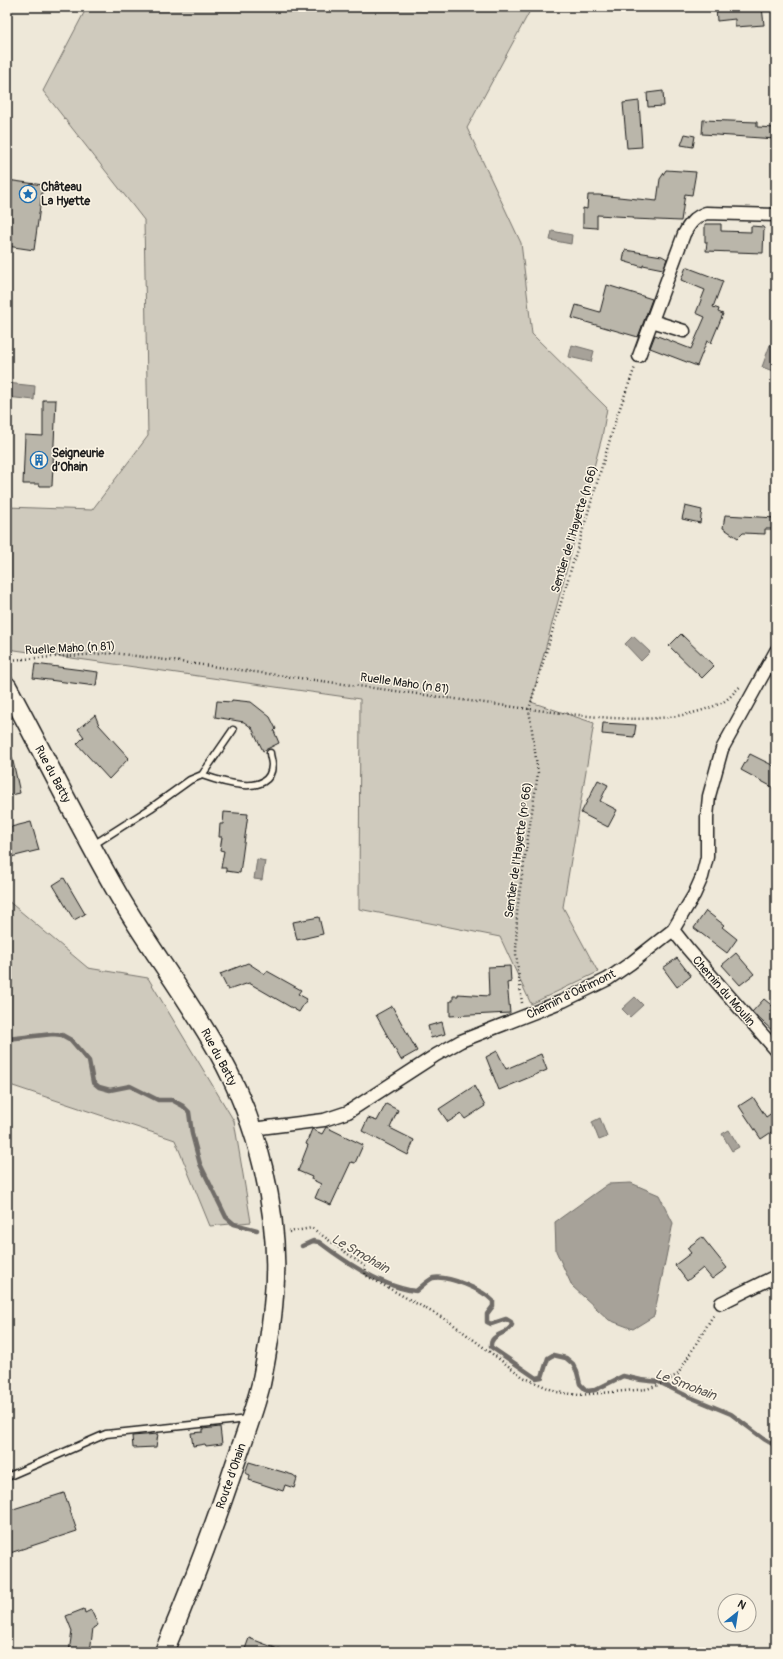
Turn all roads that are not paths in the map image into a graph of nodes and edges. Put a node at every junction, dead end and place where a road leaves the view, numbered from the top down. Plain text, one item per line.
1 (776, 215) edge
2 (652, 321) junction
3 (684, 331) dead end
4 (639, 356) road end
5 (776, 651) edge
6 (7, 686) edge
7 (233, 730) dead end
8 (270, 753) dead end
9 (202, 775) junction
10 (92, 846) junction
11 (673, 930) junction
12 (776, 1050) edge
13 (252, 1129) junction
14 (776, 1276) edge
15 (275, 1294) joint
16 (721, 1303) road end
17 (250, 1418) junction
18 (7, 1477) edge
19 (164, 1652) edge

1 - 2 street
2 - 3 street
2 - 4 street
5 - 11 street, Chemin d'Odrimont
6 - 10 main road, Rue du Batty
7 - 9 lane
8 - 9 lane
9 - 10 lane
10 - 13 main road, Rue du Batty
11 - 12 street, Chemin du Moulin
11 - 13 street, Chemin d'Odrimont
13 - 15 main road, Rue du Batty
14 - 16 street
15 - 17 main road, Route d'Ohain
17 - 18 lane
17 - 19 main road, Route d'Ohain

